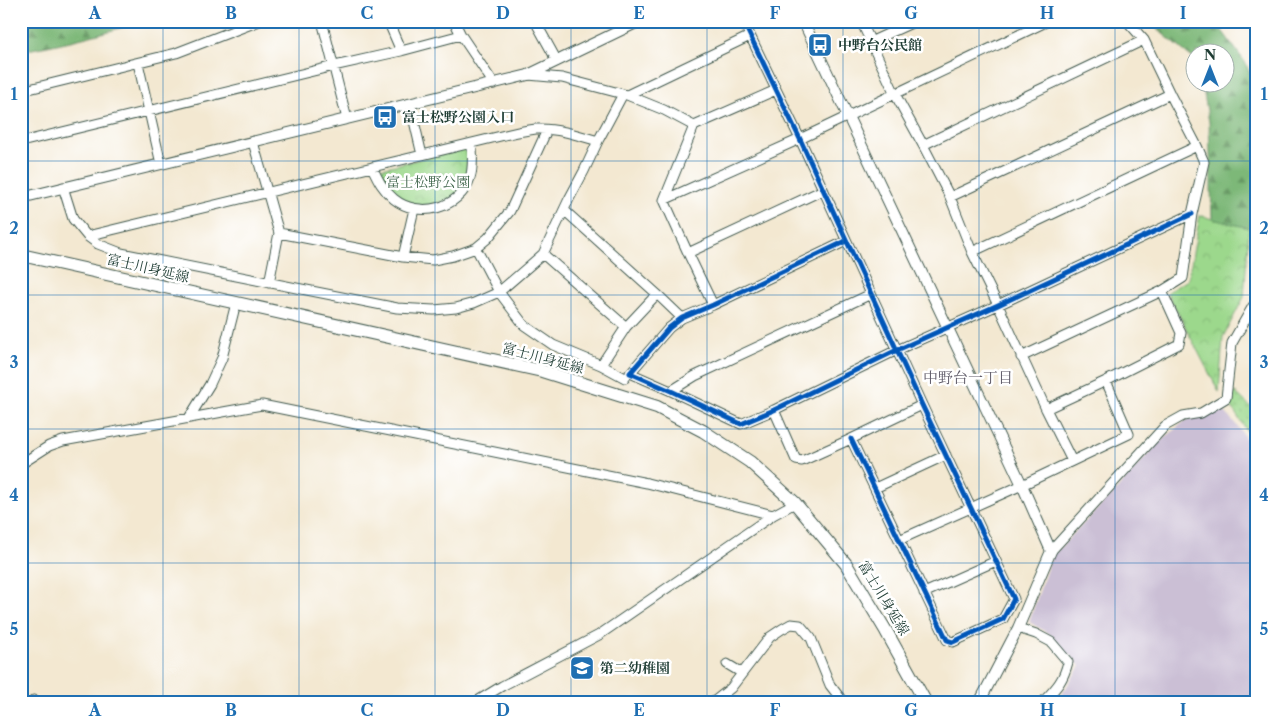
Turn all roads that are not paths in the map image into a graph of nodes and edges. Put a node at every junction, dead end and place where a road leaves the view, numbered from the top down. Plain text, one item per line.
1 (259, 21) edge
2 (322, 21) edge
3 (388, 21) edge
4 (454, 21) edge
5 (535, 21) edge
6 (640, 21) edge
7 (743, 21) edge
8 (803, 21) edge
9 (861, 21) edge
10 (916, 21) edge
11 (1048, 21) edge
12 (1127, 21) edge
13 (462, 35) junction
14 (750, 36) junction
15 (1144, 40) junction
16 (870, 42) junction
17 (401, 51) junction
18 (557, 61) junction
19 (138, 63) junction
20 (334, 66) junction
21 (528, 75) junction
22 (494, 84) junction
23 (776, 90) junction
24 (21, 92) edge
25 (625, 94) junction
26 (895, 94) junction
27 (1170, 94) junction
28 (410, 104) junction
29 (150, 111) junction
30 (847, 117) junction
31 (347, 119) junction
32 (694, 126) junction
33 (547, 130) junction
34 (800, 139) junction
35 (598, 141) junction
36 (21, 142) edge
37 (253, 142) junction
38 (472, 143) junction
39 (923, 145) junction
40 (1197, 146) junction
41 (422, 155) junction
42 (162, 164) junction
43 (372, 168) junction
44 (63, 187) junction
45 (823, 190) junction
46 (267, 191) junction
47 (950, 197) junction
48 (21, 198) edge
49 (664, 200) junction
50 (414, 209) junction
51 (564, 210) junction
52 (1192, 214) junction
53 (279, 233) junction
54 (87, 236) junction
55 (846, 241) junction
56 (476, 248) junction
57 (972, 252) junction
58 (688, 253) junction
59 (542, 254) junction
60 (21, 255) edge
61 (403, 257) junction
62 (270, 283) junction
63 (1162, 291) junction
64 (499, 292) junction
65 (657, 294) junction
66 (871, 294) junction
67 (236, 303) junction
68 (713, 305) junction
69 (998, 305) junction
70 (1257, 311) edge
71 (682, 318) junction
72 (626, 327) junction
73 (947, 328) junction
74 (897, 350) junction
75 (1021, 357) junction
76 (601, 365) junction
77 (625, 378) dead end
78 (1106, 381) junction
79 (671, 391) junction
80 (922, 405) junction
81 (1046, 409) junction
82 (774, 410) junction
83 (189, 418) junction
84 (851, 439) junction
85 (946, 455) junction
86 (1072, 462) junction
87 (21, 464) edge
88 (1022, 485) junction
89 (875, 488) junction
90 (795, 503) junction
91 (971, 508) junction
92 (773, 515) junction
93 (899, 540) junction
94 (1051, 551) junction
95 (996, 561) junction
96 (924, 592) junction
97 (1018, 628) junction
98 (727, 664) dead end
99 (742, 673) junction
100 (474, 703) edge
101 (712, 703) edge
102 (844, 703) edge
103 (926, 703) edge
104 (979, 703) edge
105 (1042, 703) edge

1 - 19 street
2 - 20 street
3 - 17 street
4 - 13 street
5 - 18 street
6 - 18 street
7 - 14 street
8 - 30 street
9 - 16 street
10 - 16 street
11 - 26 street
12 - 15 street
13 - 17 street
13 - 22 street
14 - 23 street
14 - 25 street
15 - 27 street
15 - 39 street
16 - 26 street
17 - 20 street
18 - 21 street
19 - 24 street
19 - 29 street
20 - 29 street
20 - 31 street
21 - 22 street
21 - 25 street
22 - 28 street
23 - 32 street
23 - 34 street
25 - 32 street
25 - 35 street
26 - 30 street
26 - 39 street
27 - 40 street
27 - 47 street
28 - 31 street
28 - 41 street
29 - 36 street
29 - 42 street
30 - 34 street
30 - 73 street
31 - 37 street
32 - 49 street
33 - 35 street
33 - 38 street
33 - 56 street
34 - 45 street
34 - 49 street
35 - 51 street
37 - 42 street
37 - 46 street
38 - 41 street
38 - 50 street
39 - 47 street
40 - 52 street
40 - 57 street
41 - 43 street
42 - 44 street
43 - 46 street
43 - 50 street
44 - 48 street
44 - 54 street
45 - 55 street
45 - 58 street
46 - 53 street
46 - 54 street
47 - 57 street
49 - 58 street
50 - 61 street
51 - 59 street
51 - 65 street
52 - 63 street
52 - 69 street
53 - 61 street
53 - 62 street
54 - 62 street
55 - 66 street
55 - 68 street
56 - 61 street
56 - 64 street
57 - 69 street
58 - 68 street
59 - 64 street
59 - 72 street
60 - 67 main road, 富士川身延線
62 - 64 street
63 - 75 street
63 - 78 street
64 - 76 street
65 - 71 street
65 - 72 street
66 - 74 street
66 - 79 street
67 - 83 street
67 - 90 main road, 富士川身延線
68 - 71 street
69 - 73 street
69 - 75 street
70 - 94 street
71 - 79 street
72 - 76 street
73 - 74 street
73 - 88 street
74 - 80 street
74 - 82 street
75 - 81 street
76 - 77 street
78 - 81 street
78 - 86 street
79 - 82 street
80 - 84 street
80 - 85 street
81 - 86 street
82 - 84 street
83 - 87 street
83 - 92 street
84 - 89 street
85 - 89 street
85 - 91 street
86 - 88 street
88 - 91 street
88 - 94 street
89 - 93 street
90 - 92 street
90 - 103 main road, 富士川身延線
91 - 93 street
91 - 95 street
92 - 100 street
93 - 96 street
94 - 97 street
95 - 96 street
95 - 96 street
97 - 104 street
97 - 105 street
98 - 99 street
99 - 101 street
99 - 102 street

